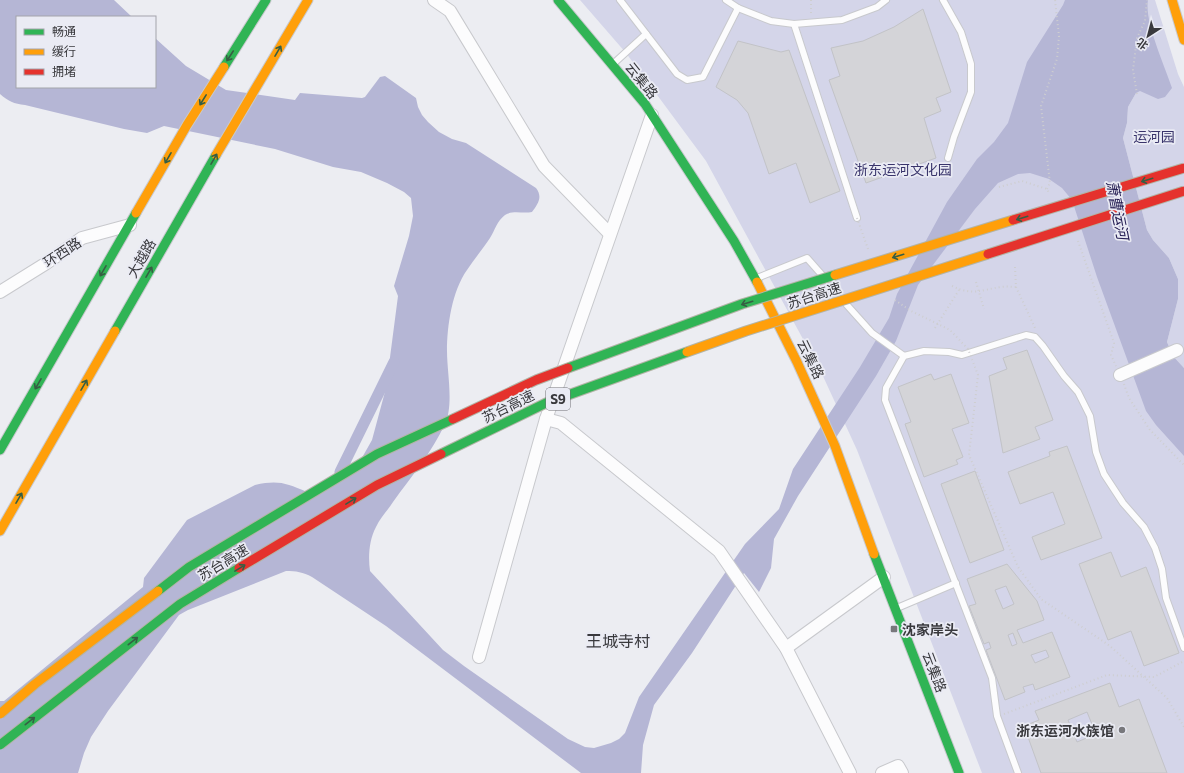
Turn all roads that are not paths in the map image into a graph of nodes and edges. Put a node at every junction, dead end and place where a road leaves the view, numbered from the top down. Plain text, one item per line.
1 (266, 0) edge
2 (308, 0) edge
3 (434, 0) edge
4 (558, 0) edge
5 (620, 0) edge
6 (726, 0) edge
7 (886, 0) edge
8 (942, 0) edge
9 (1172, 0) edge
10 (738, 8) junction
11 (794, 24) junction
12 (646, 34) junction
13 (1184, 40) edge
14 (612, 65) junction
15 (652, 115) junction
16 (948, 158) dead end
17 (1184, 168) edge
18 (1184, 192) edge
19 (857, 218) road end
20 (130, 225) junction
21 (610, 234) junction
22 (755, 279) junction
23 (827, 281) dead end
24 (0, 292) edge
25 (837, 293) dead end
26 (1177, 350) dead end
27 (904, 356) junction
28 (1120, 375) road end
29 (546, 419) junction
30 (0, 450) edge
31 (0, 531) edge
32 (884, 578) junction
33 (956, 583) junction
34 (896, 609) junction
35 (786, 648) junction
36 (1184, 648) edge
37 (478, 657) dead end
38 (0, 714) edge
39 (0, 745) edge
40 (850, 773) edge
41 (882, 773) edge
42 (902, 773) edge
43 (959, 773) edge
44 (1018, 773) edge

1 -> 20 main road, 大越路
31 -> 2 main road, 大越路
3 - 21 street
4 - 14 main road, 云集路
5 - 12 lane
6 - 10 lane
7 - 11 lane
8 - 16 lane
9 - 13 main road
10 - 11 lane
10 - 12 lane
11 - 19 lane
12 - 14 lane
14 - 15 main road, 云集路
15 - 21 street
15 - 22 main road, 云集路
17 -> 38 main road, 苏台高速 / S9, bridge
39 -> 18 main road, 苏台高速 / S9, bridge
20 - 24 street, 环西路
20 -> 30 main road, 大越路
21 - 29 street
22 - 23 lane
22 - 32 main road, 云集路
25 - 27 lane
26 - 28 street
27 - 33 lane
27 - 36 lane
29 - 35 street
29 - 37 street
32 - 34 main road, 云集路
32 - 35 street
33 - 34 lane
33 - 44 lane
34 - 43 main road, 云集路
35 - 40 street
41 - 42 street

